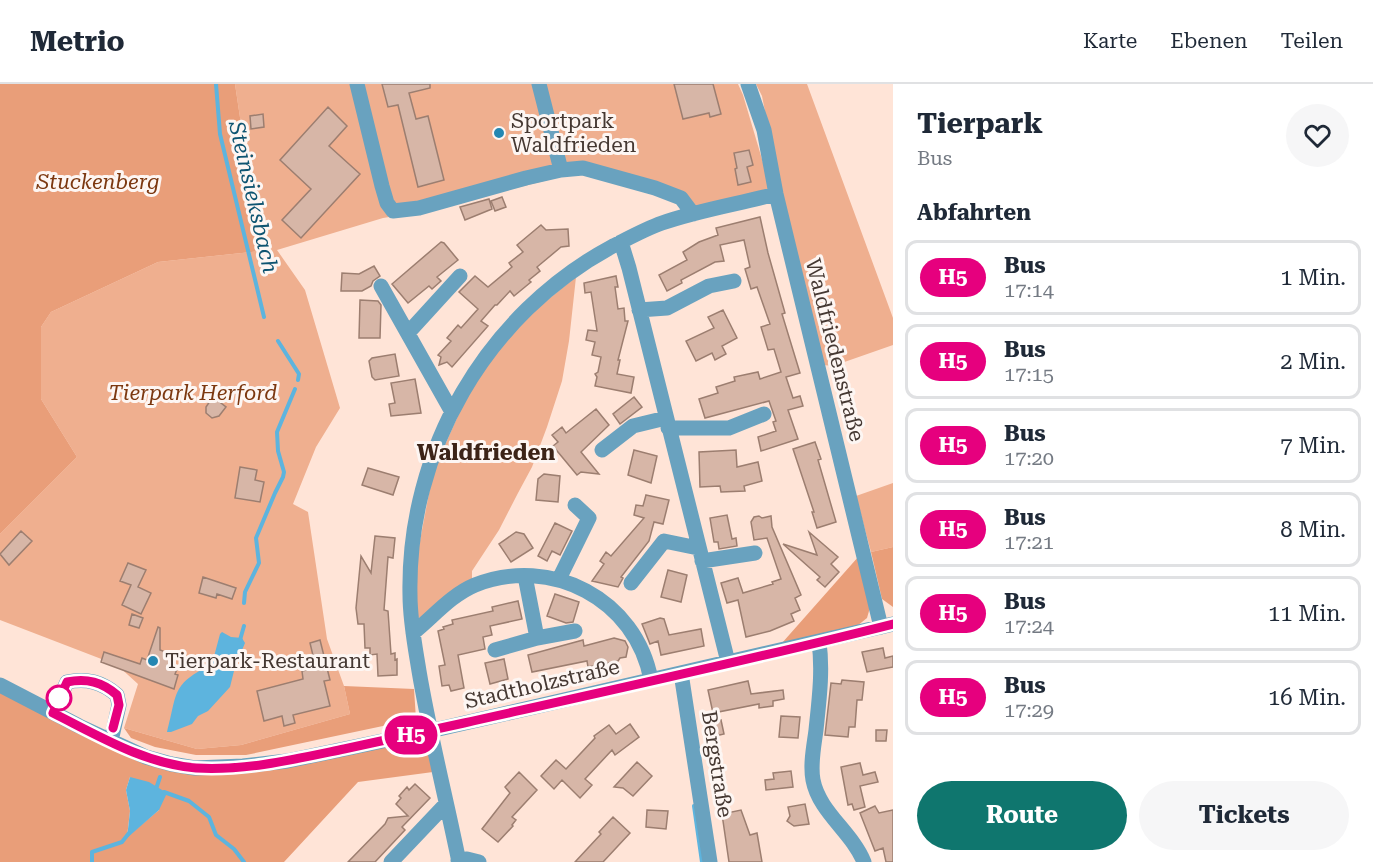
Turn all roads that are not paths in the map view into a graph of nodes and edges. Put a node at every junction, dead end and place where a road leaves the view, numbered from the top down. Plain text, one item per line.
1 (357, 84) edge
2 (539, 84) edge
3 (748, 84) edge
4 (561, 171) junction
5 (776, 194) junction
6 (693, 214) junction
7 (621, 242) junction
8 (460, 276) dead end
9 (734, 281) dead end
10 (381, 286) dead end
11 (639, 310) junction
12 (408, 333) junction
13 (452, 412) junction
14 (764, 414) dead end
15 (667, 423) junction
16 (602, 450) dead end
17 (575, 505) dead end
18 (755, 553) dead end
19 (700, 555) junction
20 (525, 576) junction
21 (559, 579) junction
22 (631, 583) dead end
23 (887, 625) edge
24 (575, 631) dead end
25 (413, 633) junction
26 (537, 638) junction
27 (819, 642) junction
28 (495, 650) dead end
29 (728, 662) junction
30 (681, 673) junction
31 (651, 680) junction
32 (0, 685) edge
33 (53, 713) junction
34 (429, 731) junction
35 (111, 741) junction
36 (446, 804) junction
37 (458, 861) edge
38 (391, 862) edge
39 (479, 862) edge
40 (710, 862) edge
41 (864, 862) edge

1 - 4 street
2 - 4 street
3 - 5 street, Waldfriedenstraße
4 - 6 street
5 - 6 street
5 - 23 street, Waldfriedenstraße
6 - 7 street
7 - 11 street
7 - 13 street
8 - 12 street
9 - 11 street
10 - 12 street
11 - 15 street
12 - 13 street
13 - 25 street
14 - 15 street
15 - 16 street
15 - 19 street
17 - 21 street
18 - 19 street
19 - 22 street
19 - 29 street
20 - 21 street
20 - 25 street
20 - 26 street
21 - 31 street
23 - 27 street, Stadtholzstraße
24 - 26 street
25 - 34 street
26 - 28 street
27 - 29 street, Stadtholzstraße
27 - 41 street
29 - 30 street, Stadtholzstraße
30 - 31 street, Stadtholzstraße
30 - 40 street, Bergstraße
31 - 34 street, Stadtholzstraße
32 - 33 street, Stadtholzstraße
33 - 35 street, Stadtholzstraße
33 - 35 street
34 - 35 street, Stadtholzstraße
34 - 36 street
36 - 37 street
36 - 38 street
37 - 39 street

